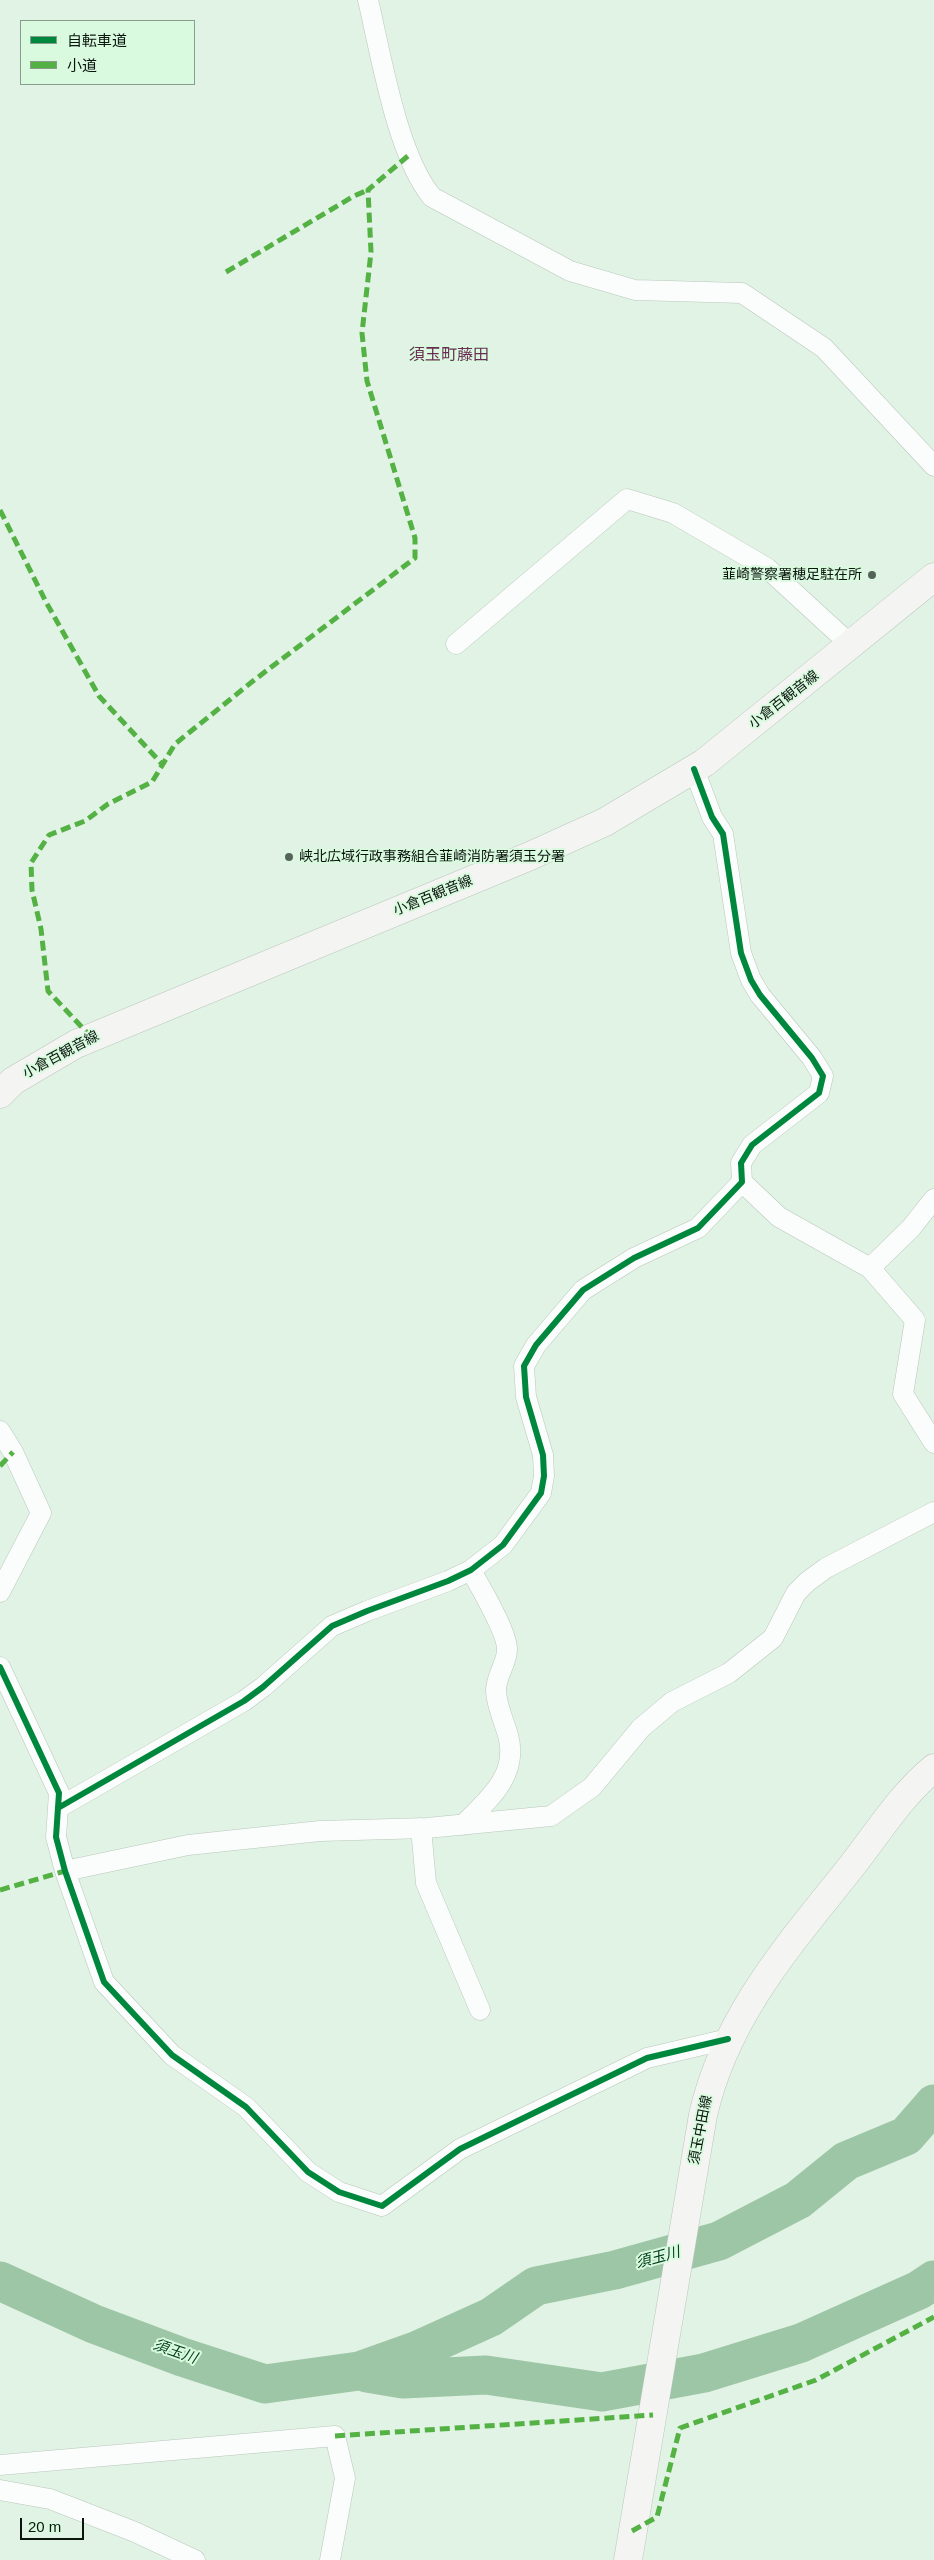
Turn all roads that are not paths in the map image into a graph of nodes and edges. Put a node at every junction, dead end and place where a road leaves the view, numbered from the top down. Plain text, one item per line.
1 (368, 0) edge
2 (934, 466) edge
3 (934, 577) edge
4 (456, 644) dead end
5 (852, 646) junction
6 (694, 769) junction
7 (0, 1094) edge
8 (742, 1182) junction
9 (934, 1198) edge
10 (870, 1268) junction
11 (0, 1430) edge
12 (934, 1443) edge
13 (934, 1512) edge
14 (471, 1570) junction
15 (0, 1592) edge
16 (0, 1667) edge
17 (934, 1768) edge
18 (58, 1808) junction
19 (463, 1824) junction
20 (421, 1828) junction
21 (65, 1871) junction
22 (480, 2010) dead end
23 (728, 2039) junction
24 (0, 2465) edge
25 (0, 2490) edge
26 (195, 2560) edge
27 (330, 2560) edge
28 (628, 2560) edge

1 - 2 street
3 - 5 main road, 小倉百観音線
4 - 5 street
5 - 6 main road, 小倉百観音線
6 - 7 main road, 小倉百観音線
6 - 8 street
8 - 10 street
8 - 14 street
9 - 10 street
10 - 12 street
11 - 15 street
13 - 19 street
14 - 18 street
14 - 19 street
16 - 18 street
17 - 23 main road, 須玉中田線
18 - 21 street
19 - 20 street
20 - 21 street
20 - 22 street
21 - 23 street
23 - 28 main road, 須玉中田線
24 - 27 street
25 - 26 street

